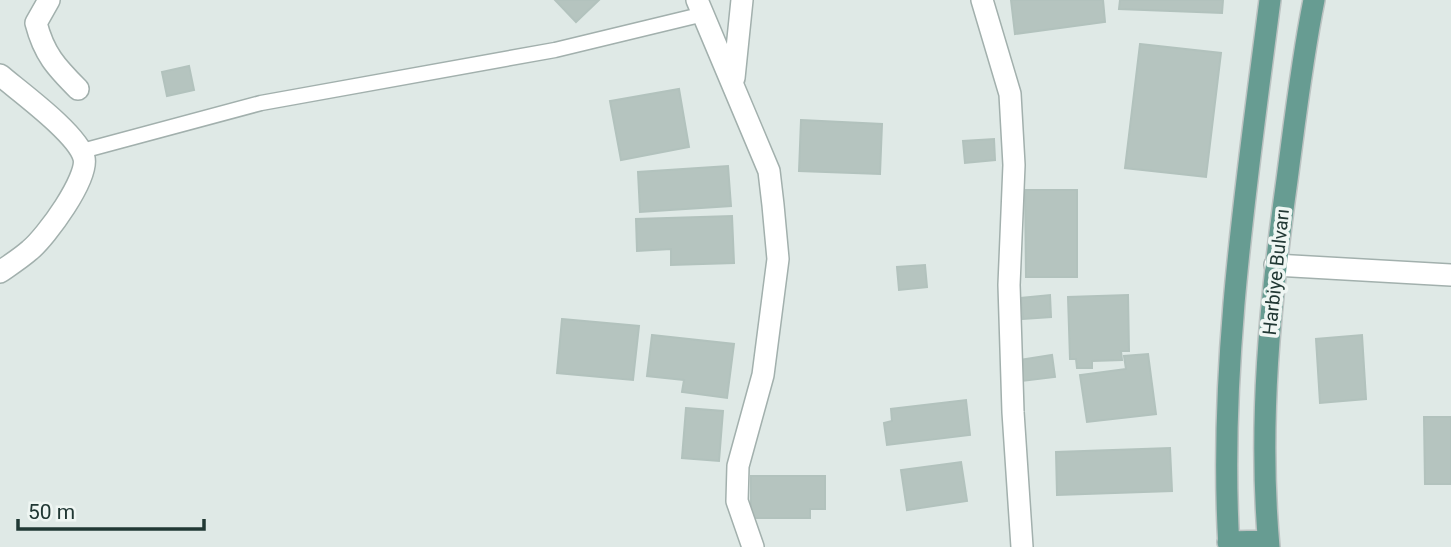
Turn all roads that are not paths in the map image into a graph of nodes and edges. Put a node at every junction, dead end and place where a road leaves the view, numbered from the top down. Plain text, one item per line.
1 (49, 0) edge
2 (742, 0) edge
3 (982, 0) edge
4 (1270, 0) edge
5 (1314, 0) edge
6 (700, 7) edge
7 (0, 75) edge
8 (734, 83) junction
9 (78, 89) dead end
10 (82, 151) junction
11 (1275, 265) junction
12 (0, 272) edge
13 (1451, 275) edge
14 (1269, 544) edge
15 (1228, 545) edge
16 (753, 547) edge
17 (1022, 547) edge

1 - 9 street
2 - 8 street
3 - 17 street
4 - 15 main road, Harbiye Bulvarı
5 - 11 main road, Harbiye Bulvarı
6 - 8 street
6 - 10 lane
7 - 10 street
8 - 16 street
10 - 12 street
11 - 13 street
11 - 14 main road, Harbiye Bulvarı
14 - 15 main road

